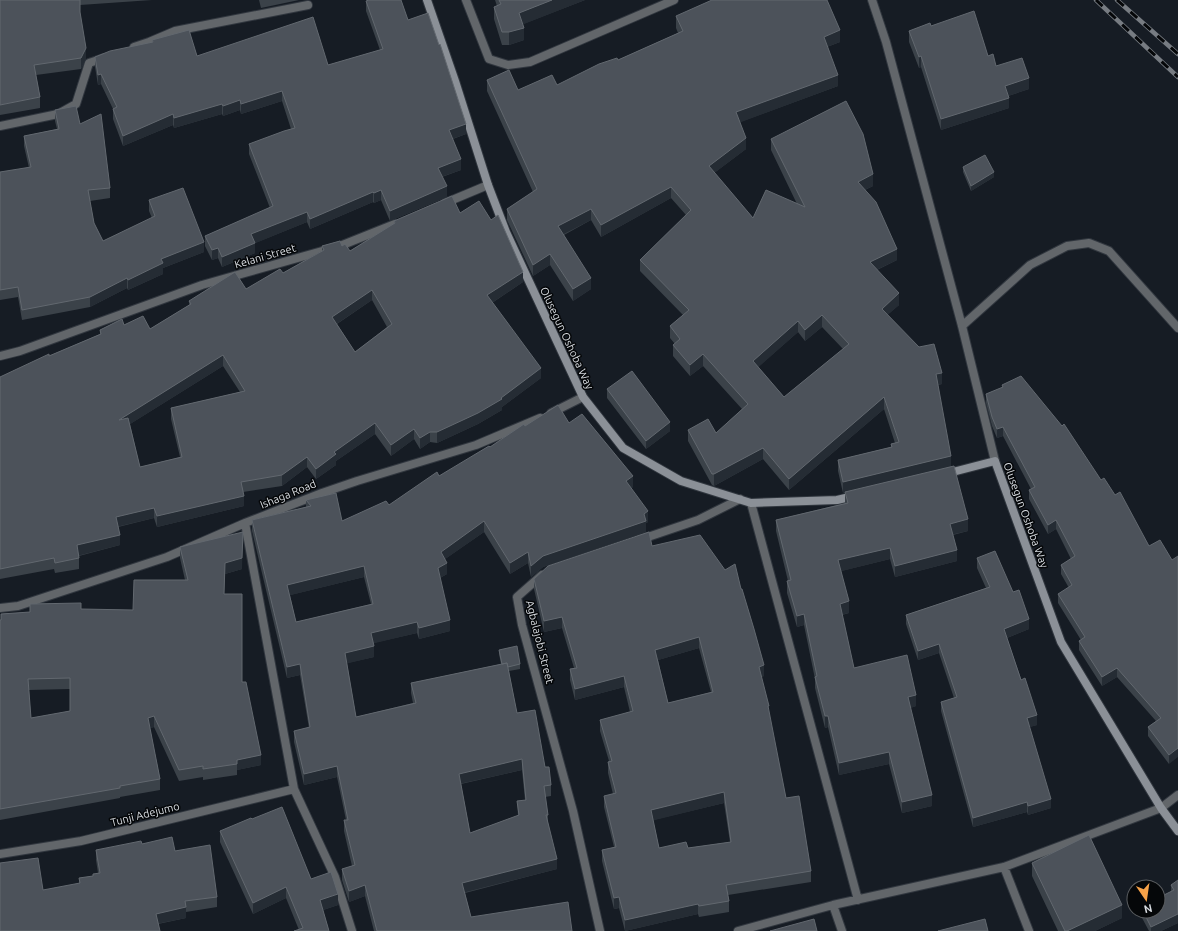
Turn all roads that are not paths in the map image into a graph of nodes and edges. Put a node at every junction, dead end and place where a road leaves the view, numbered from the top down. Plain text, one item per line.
1 (427, 0) edge
2 (466, 0) edge
3 (674, 0) edge
4 (872, 0) edge
5 (308, 5) dead end
6 (127, 50) edge
7 (112, 55) edge
8 (0, 126) edge
9 (488, 185) junction
10 (437, 206) edge
11 (401, 222) edge
12 (962, 326) junction
13 (1178, 328) edge
14 (0, 356) edge
15 (583, 398) junction
16 (995, 461) junction
17 (937, 476) edge
18 (860, 495) edge
19 (740, 499) junction
20 (751, 503) junction
21 (245, 523) junction
22 (633, 542) edge
23 (552, 570) edge
24 (0, 608) edge
25 (294, 789) junction
26 (1178, 795) edge
27 (1161, 808) junction
28 (1178, 831) edge
29 (0, 854) edge
30 (1004, 867) junction
31 (858, 900) junction
32 (833, 905) junction
33 (352, 931) edge
34 (600, 931) edge
35 (738, 931) edge
36 (842, 931) edge
37 (1029, 931) edge

1 - 9 main road, Olusegun Oshoba Way
2 - 3 street
4 - 12 street
5 - 6 street
7 - 8 street
9 - 10 street
9 - 15 main road, Olusegun Oshoba Way
11 - 14 street, Kelani Street
12 - 13 street
12 - 16 street
15 - 19 main road, Olusegun Oshoba Way
15 - 21 street, Ishaga Road
16 - 17 main road, Olusegun Oshoba Way
16 - 27 main road, Olusegun Oshoba Way
18 - 20 main road, Olusegun Oshoba Way
19 - 20 main road, Olusegun Oshoba Way
19 - 22 street
20 - 31 street
21 - 24 street, Ishaga Road
21 - 25 street
23 - 34 street, Agbalajobi Street
25 - 29 street, Tunji Adejumo
25 - 33 street
26 - 27 street
27 - 28 main road, Olusegun Oshoba Way
27 - 30 street
30 - 31 street
30 - 37 street
31 - 32 street
32 - 35 street
32 - 36 street

